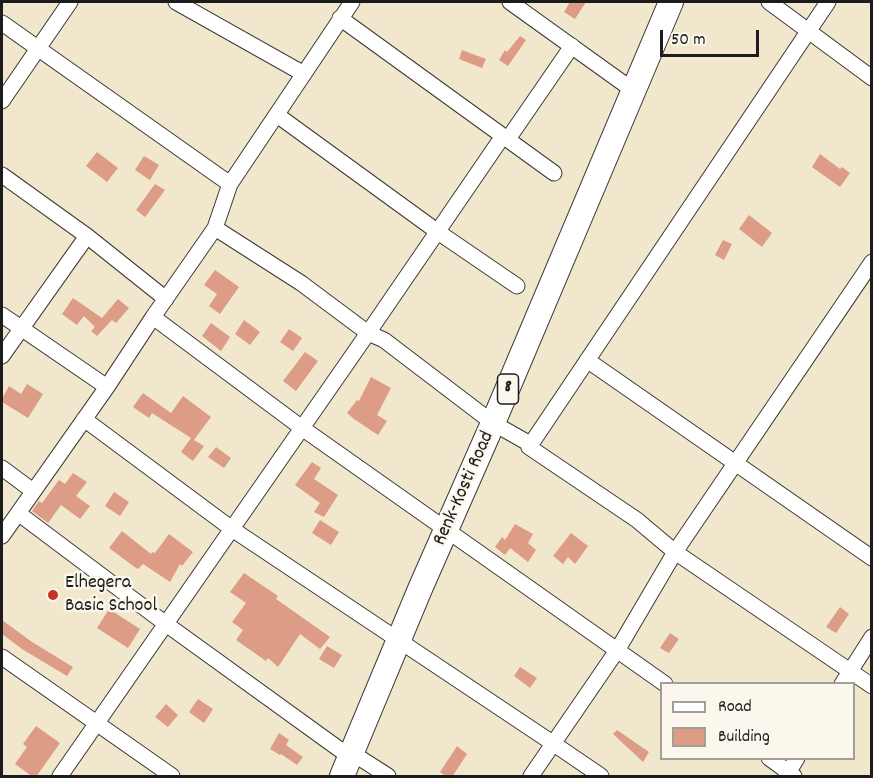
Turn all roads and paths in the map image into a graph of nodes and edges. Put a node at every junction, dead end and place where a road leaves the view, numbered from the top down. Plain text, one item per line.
1 (70, 2) edge
2 (176, 2) edge
3 (352, 2) edge
4 (510, 2) edge
5 (671, 2) edge
6 (769, 2) edge
7 (828, 2) edge
8 (340, 18) junction
9 (2, 23) edge
10 (808, 30) junction
11 (572, 46) junction
12 (38, 48) junction
13 (304, 74) junction
14 (872, 78) edge
15 (633, 91) junction
16 (2, 101) edge
17 (277, 115) junction
18 (506, 138) junction
19 (555, 173) dead end
20 (2, 176) edge
21 (230, 184) junction
22 (215, 228) junction
23 (438, 232) junction
24 (87, 236) junction
25 (872, 262) edge
26 (517, 286) dead end
27 (166, 299) junction
28 (2, 315) edge
29 (153, 317) junction
30 (21, 328) junction
31 (368, 333) junction
32 (2, 356) edge
33 (587, 360) junction
34 (107, 387) junction
35 (84, 419) junction
36 (494, 423) junction
37 (302, 428) junction
38 (529, 447) junction
39 (735, 462) junction
40 (2, 468) edge
41 (33, 491) junction
42 (18, 513) junction
43 (232, 529) junction
44 (447, 530) junction
45 (2, 536) edge
46 (675, 552) junction
47 (872, 558) edge
48 (166, 624) junction
49 (872, 637) edge
50 (399, 640) junction
51 (618, 649) junction
52 (2, 657) edge
53 (845, 677) edge
54 (663, 682) edge
55 (872, 686) edge
56 (97, 724) junction
57 (554, 744) junction
58 (770, 760) edge
59 (797, 760) edge
60 (348, 762) edge
61 (790, 775) edge
62 (60, 777) edge
63 (172, 777) edge
64 (388, 777) edge
65 (531, 777) edge
66 (600, 777) edge

1 - 12 street
2 - 13 street
3 - 8 street
4 - 11 street
5 - 15 main road, Renk-Kosti Road / 8
6 - 10 street
7 - 10 street
8 - 13 street
8 - 18 street
9 - 12 street
10 - 14 street
10 - 33 street
11 - 15 street
11 - 18 street
12 - 16 street
12 - 21 street
13 - 17 street
15 - 36 main road, Renk-Kosti Road / 8
17 - 21 street
17 - 23 street
18 - 19 street
18 - 23 street
20 - 24 street
21 - 22 street
22 - 27 street
22 - 31 street
23 - 26 street
23 - 31 street
24 - 27 street
24 - 30 street
25 - 39 street
27 - 29 street
28 - 30 street
29 - 34 street
29 - 37 street
30 - 32 street
30 - 34 street
31 - 36 street
31 - 37 street
33 - 38 street
33 - 39 street
34 - 35 street
35 - 41 street
35 - 43 street
36 - 38 street
36 - 44 main road, Renk-Kosti Road / 8
37 - 43 street
37 - 44 street
38 - 46 street
39 - 46 street
39 - 47 street
40 - 41 street
41 - 42 street
42 - 45 street
42 - 48 street
43 - 48 street
43 - 50 street
44 - 50 main road, Renk-Kosti Road / 8
44 - 51 street
46 - 51 street
46 - 53 street
48 - 56 street
48 - 60 street
49 - 53 street
50 - 57 street
50 - 60 main road, Renk-Kosti Road / 8
51 - 54 street
51 - 57 street
52 - 56 street
53 - 55 street
56 - 62 street
56 - 63 street
57 - 65 street
57 - 66 street
58 - 61 street
59 - 61 street
60 - 64 street

